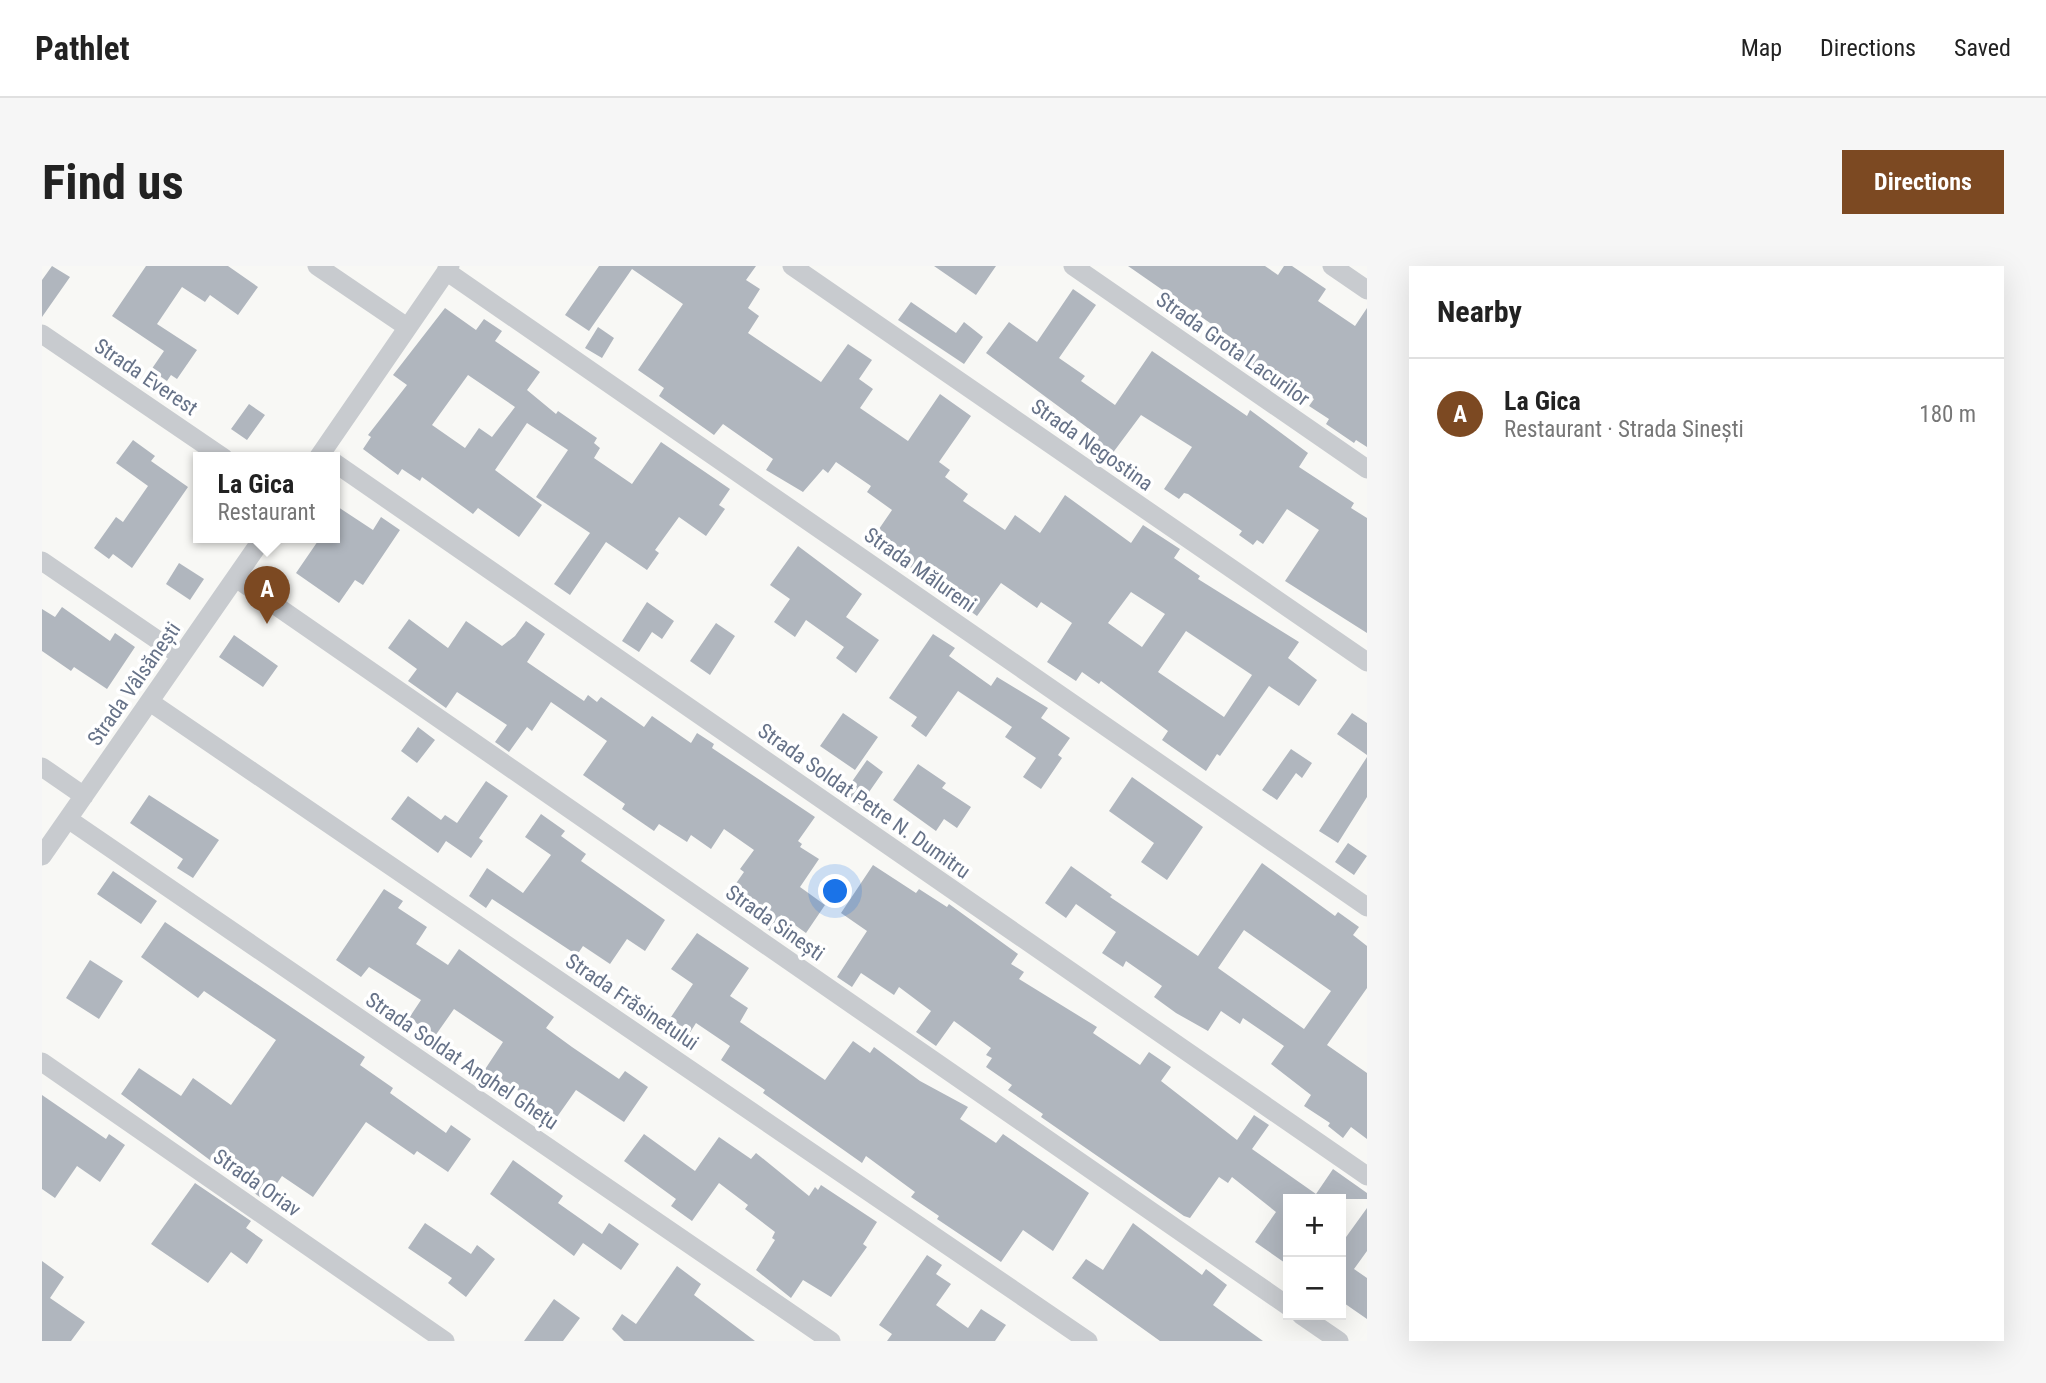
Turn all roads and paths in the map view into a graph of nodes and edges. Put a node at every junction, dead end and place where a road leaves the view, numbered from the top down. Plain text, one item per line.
1 (317, 266) edge
2 (792, 266) edge
3 (1073, 266) edge
4 (1332, 266) edge
5 (448, 269) edge
6 (1367, 290) edge
7 (407, 327) junction
8 (42, 334) edge
9 (215, 452) edge
10 (329, 452) edge
11 (340, 468) edge
12 (1367, 469) edge
13 (260, 543) edge
14 (42, 561) edge
15 (236, 578) junction
16 (181, 656) junction
17 (1367, 662) edge
18 (150, 702) junction
19 (42, 766) edge
20 (84, 796) junction
21 (68, 819) junction
22 (42, 856) edge
23 (1367, 906) edge
24 (42, 1062) edge
25 (1367, 1176) edge
26 (1283, 1303) edge
27 (1308, 1320) edge
28 (445, 1341) edge
29 (831, 1341) edge
30 (1088, 1341) edge
31 (1339, 1341) edge

1 - 7 street
2 - 17 street, Strada Negostina
3 - 12 street, Strada Grota Lacurilor
4 - 6 street
5 - 7 street
5 - 23 street, Strada Mălureni
7 - 10 street
8 - 9 street, Strada Everest
11 - 25 street, Strada Soldat Petre N. Dumitru
13 - 15 street, Strada Vâlsănești
14 - 16 street
15 - 16 street, Strada Vâlsănești
15 - 26 street, Strada Sinești
16 - 18 street, Strada Vâlsănești
18 - 20 street, Strada Vâlsănești
18 - 30 street, Strada Frăsinetului
19 - 20 street
20 - 21 street, Strada Vâlsănești
21 - 22 street, Strada Vâlsănești
21 - 29 street, Strada Soldat Anghel Ghețu
24 - 28 street, Strada Oriav
27 - 31 street

